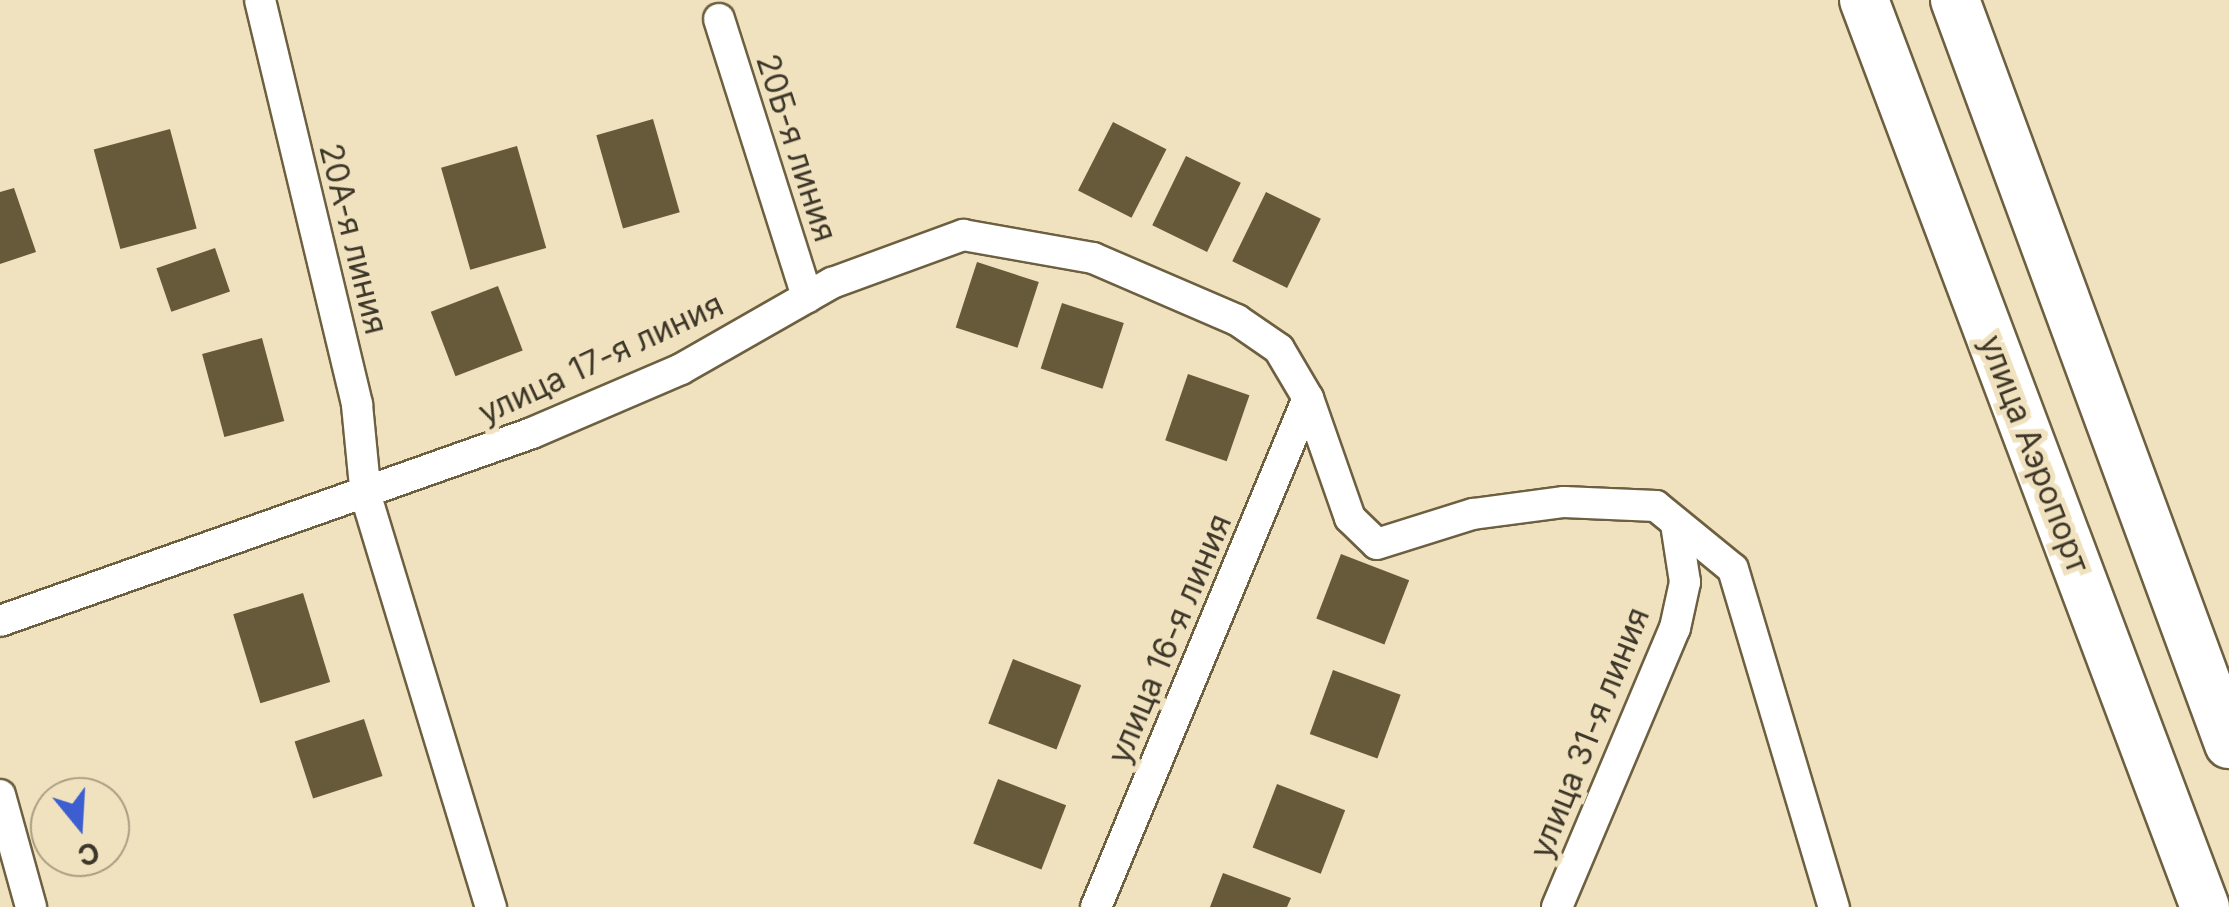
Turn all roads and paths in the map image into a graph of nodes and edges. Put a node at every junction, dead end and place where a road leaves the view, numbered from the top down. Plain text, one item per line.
1 (260, 0) edge
2 (1864, 0) edge
3 (1955, 0) edge
4 (718, 19) dead end
5 (806, 298) junction
6 (1308, 398) junction
7 (366, 496) junction
8 (1676, 524) junction
9 (0, 622) edge
10 (2229, 744) edge
11 (0, 795) edge
12 (31, 907) edge
13 (492, 907) edge
14 (1096, 907) edge
15 (1557, 907) edge
16 (1834, 907) edge
17 (2205, 907) edge

1 - 7 street, 20А-я линия
2 - 17 main road, улица Аэропорт
3 - 10 main road
4 - 5 street, 20Б-я линия
5 - 6 street, улица 17-я линия
5 - 7 street, улица 17-я линия
6 - 8 street, улица 17-я линия
6 - 14 street, улица 16-я линия
7 - 9 street, улица 17-я линия
7 - 13 street, 20А-я линия
8 - 15 street, улица 31-я линия
8 - 16 street
11 - 12 street

